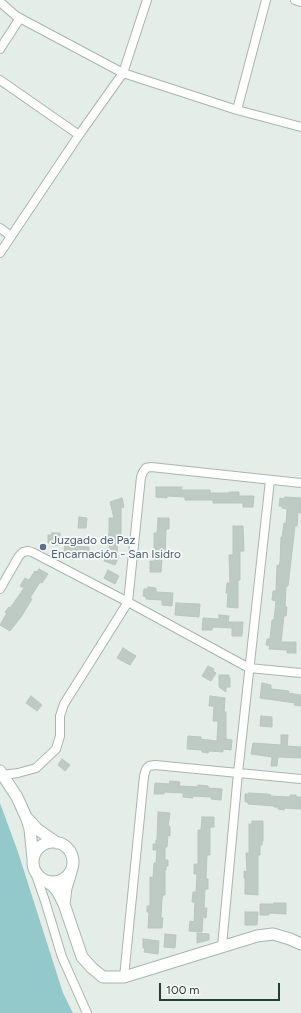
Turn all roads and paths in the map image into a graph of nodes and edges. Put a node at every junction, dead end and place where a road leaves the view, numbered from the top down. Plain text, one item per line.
1 (147, 0) edge
2 (266, 0) edge
3 (295, 0) edge
4 (0, 2) edge
5 (301, 2) edge
6 (20, 18) junction
7 (0, 49) edge
8 (123, 73) junction
9 (0, 80) edge
10 (237, 110) junction
11 (301, 127) edge
12 (79, 135) junction
13 (0, 228) edge
14 (11, 236) junction
15 (0, 253) edge
16 (270, 480) junction
17 (301, 483) edge
18 (0, 590) edge
19 (128, 602) junction
20 (249, 668) junction
21 (301, 673) edge
22 (1, 773) edge
23 (238, 773) junction
24 (301, 779) edge
25 (27, 819) junction
26 (57, 843) junction
27 (33, 859) junction
28 (71, 870) junction
29 (35, 872) junction
30 (46, 881) junction
31 (64, 904) junction
32 (301, 944) edge
33 (222, 946) junction
34 (124, 978) junction
35 (87, 1013) edge

1 - 8 street
2 - 10 street
3 - 5 street
4 - 6 street
6 - 7 street
6 - 8 street
8 - 10 street
8 - 12 street
9 - 12 street
10 - 11 street
12 - 14 street
13 - 14 street
14 - 15 street
16 - 17 street
16 - 19 street
16 - 20 street
18 - 19 street
19 - 20 street
19 - 22 street
20 - 21 street
20 - 23 street
22 - 25 main road
23 - 24 street
23 - 33 street
23 - 34 street
25 - 26 main road
25 - 27 main road
26 - 27 main road
26 - 28 main road
27 - 29 main road
28 - 30 main road
28 - 31 main road
29 - 30 main road
29 - 35 street
30 - 31 main road
31 - 34 main road
32 - 33 main road
33 - 34 main road

